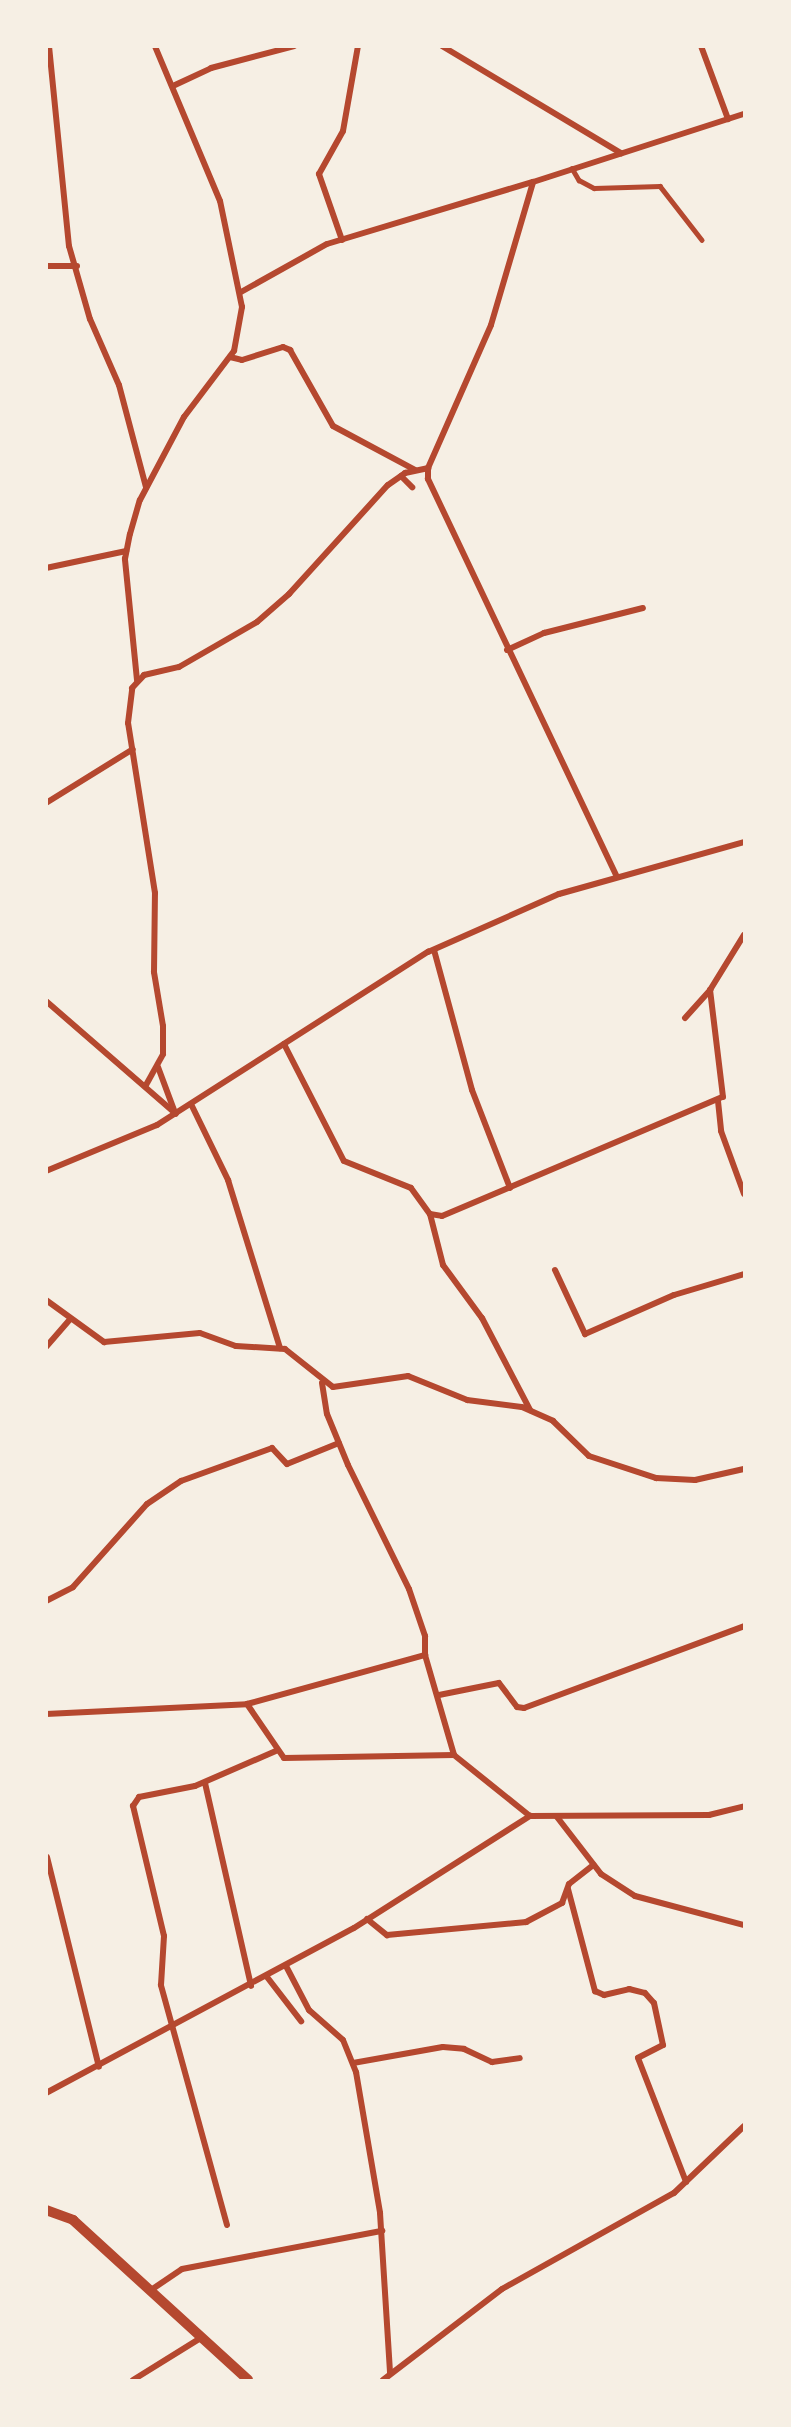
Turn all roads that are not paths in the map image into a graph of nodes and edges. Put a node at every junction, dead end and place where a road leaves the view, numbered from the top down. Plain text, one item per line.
1 (49, 46) edge
2 (155, 46) edge
3 (294, 46) edge
4 (358, 46) edge
5 (442, 46) edge
6 (701, 46) edge
7 (48, 56) edge
8 (175, 85) junction
9 (744, 114) edge
10 (728, 119) junction
11 (621, 153) junction
12 (572, 168) junction
13 (533, 182) junction
14 (342, 240) junction
15 (702, 240) dead end
16 (46, 266) edge
17 (77, 266) junction
18 (241, 292) junction
19 (230, 357) junction
20 (428, 468) junction
21 (415, 470) junction
22 (401, 476) junction
23 (146, 487) junction
24 (412, 487) dead end
25 (126, 551) junction
26 (46, 568) edge
27 (643, 608) dead end
28 (507, 650) junction
29 (137, 680) junction
30 (133, 749) junction
31 (46, 803) edge
32 (744, 842) edge
33 (617, 877) junction
34 (744, 935) edge
35 (434, 950) junction
36 (710, 990) junction
37 (46, 1001) edge
38 (685, 1018) dead end
39 (284, 1044) junction
40 (158, 1067) junction
41 (146, 1085) junction
42 (718, 1101) junction
43 (191, 1104) junction
44 (176, 1114) junction
45 (46, 1171) edge
46 (510, 1188) junction
47 (744, 1194) edge
48 (430, 1215) junction
49 (555, 1270) dead end
50 (744, 1274) edge
51 (46, 1300) edge
52 (70, 1319) junction
53 (46, 1347) edge
54 (280, 1348) junction
55 (322, 1383) junction
56 (530, 1410) junction
57 (339, 1443) junction
58 (744, 1469) edge
59 (46, 1601) edge
60 (744, 1626) edge
61 (425, 1655) junction
62 (438, 1695) junction
63 (247, 1704) junction
64 (46, 1714) edge
65 (276, 1751) junction
66 (454, 1755) junction
67 (205, 1782) junction
68 (744, 1806) edge
69 (530, 1816) junction
70 (557, 1817) junction
71 (46, 1857) edge
72 (593, 1865) junction
73 (568, 1889) junction
74 (367, 1920) junction
75 (744, 1925) edge
76 (286, 1966) junction
77 (267, 1977) junction
78 (251, 1986) junction
79 (302, 2021) dead end
80 (171, 2029) junction
81 (520, 2058) dead end
82 (353, 2063) junction
83 (99, 2067) junction
84 (46, 2093) edge
85 (744, 2126) edge
86 (686, 2182) junction
87 (46, 2210) edge
88 (227, 2225) dead end
89 (382, 2231) junction
90 (151, 2290) junction
91 (199, 2339) junction
92 (390, 2374) junction
93 (133, 2380) edge
94 (248, 2380) edge
95 (383, 2380) edge

1 - 7 street
2 - 8 street
3 - 8 street
4 - 14 street
5 - 11 street
6 - 10 street
7 - 17 street
8 - 18 street
9 - 10 street
10 - 11 street
11 - 12 street
12 - 13 street
12 - 15 lane
13 - 14 street
13 - 20 street
14 - 18 street
16 - 17 street
17 - 23 street
18 - 19 street
19 - 21 street
19 - 23 street
20 - 21 street
20 - 28 street
21 - 22 street
22 - 24 street
22 - 29 street
23 - 25 street
25 - 26 street
25 - 29 street
27 - 28 street
28 - 33 street
29 - 30 street
30 - 31 street
30 - 40 street
32 - 33 street
33 - 35 street
34 - 36 street
35 - 39 street
35 - 46 street
36 - 38 street
36 - 42 street
37 - 41 street
39 - 43 street
39 - 48 street
40 - 41 street
40 - 44 street
41 - 44 street
42 - 46 street
42 - 47 street
43 - 44 street
43 - 54 street
44 - 45 street
46 - 48 street
48 - 56 street
49 - 50 street
51 - 52 street
52 - 53 street
52 - 54 street
54 - 55 street
55 - 56 street
55 - 57 street
56 - 58 street
57 - 59 street
57 - 61 street
60 - 62 street
61 - 62 street
61 - 63 street
62 - 66 street
63 - 64 street
63 - 65 street
65 - 66 street
65 - 67 street
66 - 69 street
67 - 78 street
67 - 80 street
68 - 70 street
69 - 70 street
69 - 74 street
70 - 72 street
71 - 83 street
72 - 73 street
72 - 75 street
73 - 74 street
73 - 86 street
74 - 76 street
76 - 77 street
76 - 82 street
77 - 78 street
77 - 79 street
78 - 80 street
80 - 83 street
80 - 88 street
81 - 82 street
82 - 89 street
83 - 84 street
85 - 86 street
86 - 92 street
87 - 90 street
89 - 90 street
89 - 92 street
90 - 91 street
91 - 93 street
91 - 94 street
92 - 95 street

